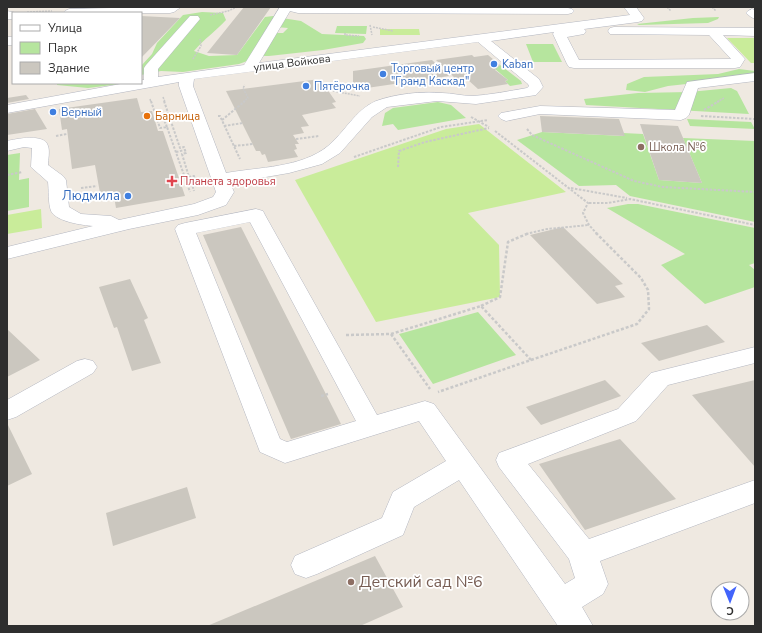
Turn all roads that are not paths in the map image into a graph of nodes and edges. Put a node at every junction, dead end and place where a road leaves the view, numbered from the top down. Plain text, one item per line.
1 (175, 7) edge
2 (286, 7) edge
3 (291, 7) edge
4 (630, 7) edge
5 (567, 9) edge
6 (139, 12) edge
7 (194, 19) road end
8 (578, 25) junction
9 (713, 32) junction
10 (755, 32) edge
11 (480, 38) junction
12 (249, 68) junction
13 (187, 76) junction
14 (755, 77) edge
15 (151, 83) junction
16 (36, 88) dead end
17 (48, 102) junction
18 (7, 108) edge
19 (506, 116) dead end
20 (364, 132) dead end
21 (347, 137) junction
22 (7, 146) edge
23 (220, 179) junction
24 (128, 223) junction
25 (8, 253) edge
26 (755, 355) edge
27 (85, 367) dead end
28 (7, 411) edge
29 (371, 426) junction
30 (463, 464) junction
31 (755, 491) edge
32 (583, 554) junction
33 (306, 565) dead end
34 (569, 614) edge

1 - 6 street
2 - 12 street
3 - 5 street
4 - 8 street, улица Войкова
5 - 8 street
7 - 15 street
8 - 11 street, улица Войкова
9 - 9 street
9 - 10 street
11 - 12 street, улица Войкова
11 - 21 street
12 - 13 street, улица Войкова
13 - 15 street, улица Войкова
13 - 23 street
14 - 19 street
15 - 17 street, улица Войкова
16 - 17 street
17 - 18 street, улица Войкова
20 - 21 street
21 - 23 street
22 - 24 street
23 - 24 street
24 - 25 street
26 - 32 street
27 - 28 street
29 - 29 street
29 - 30 street
30 - 33 street
30 - 34 street
31 - 32 street
32 - 34 street

